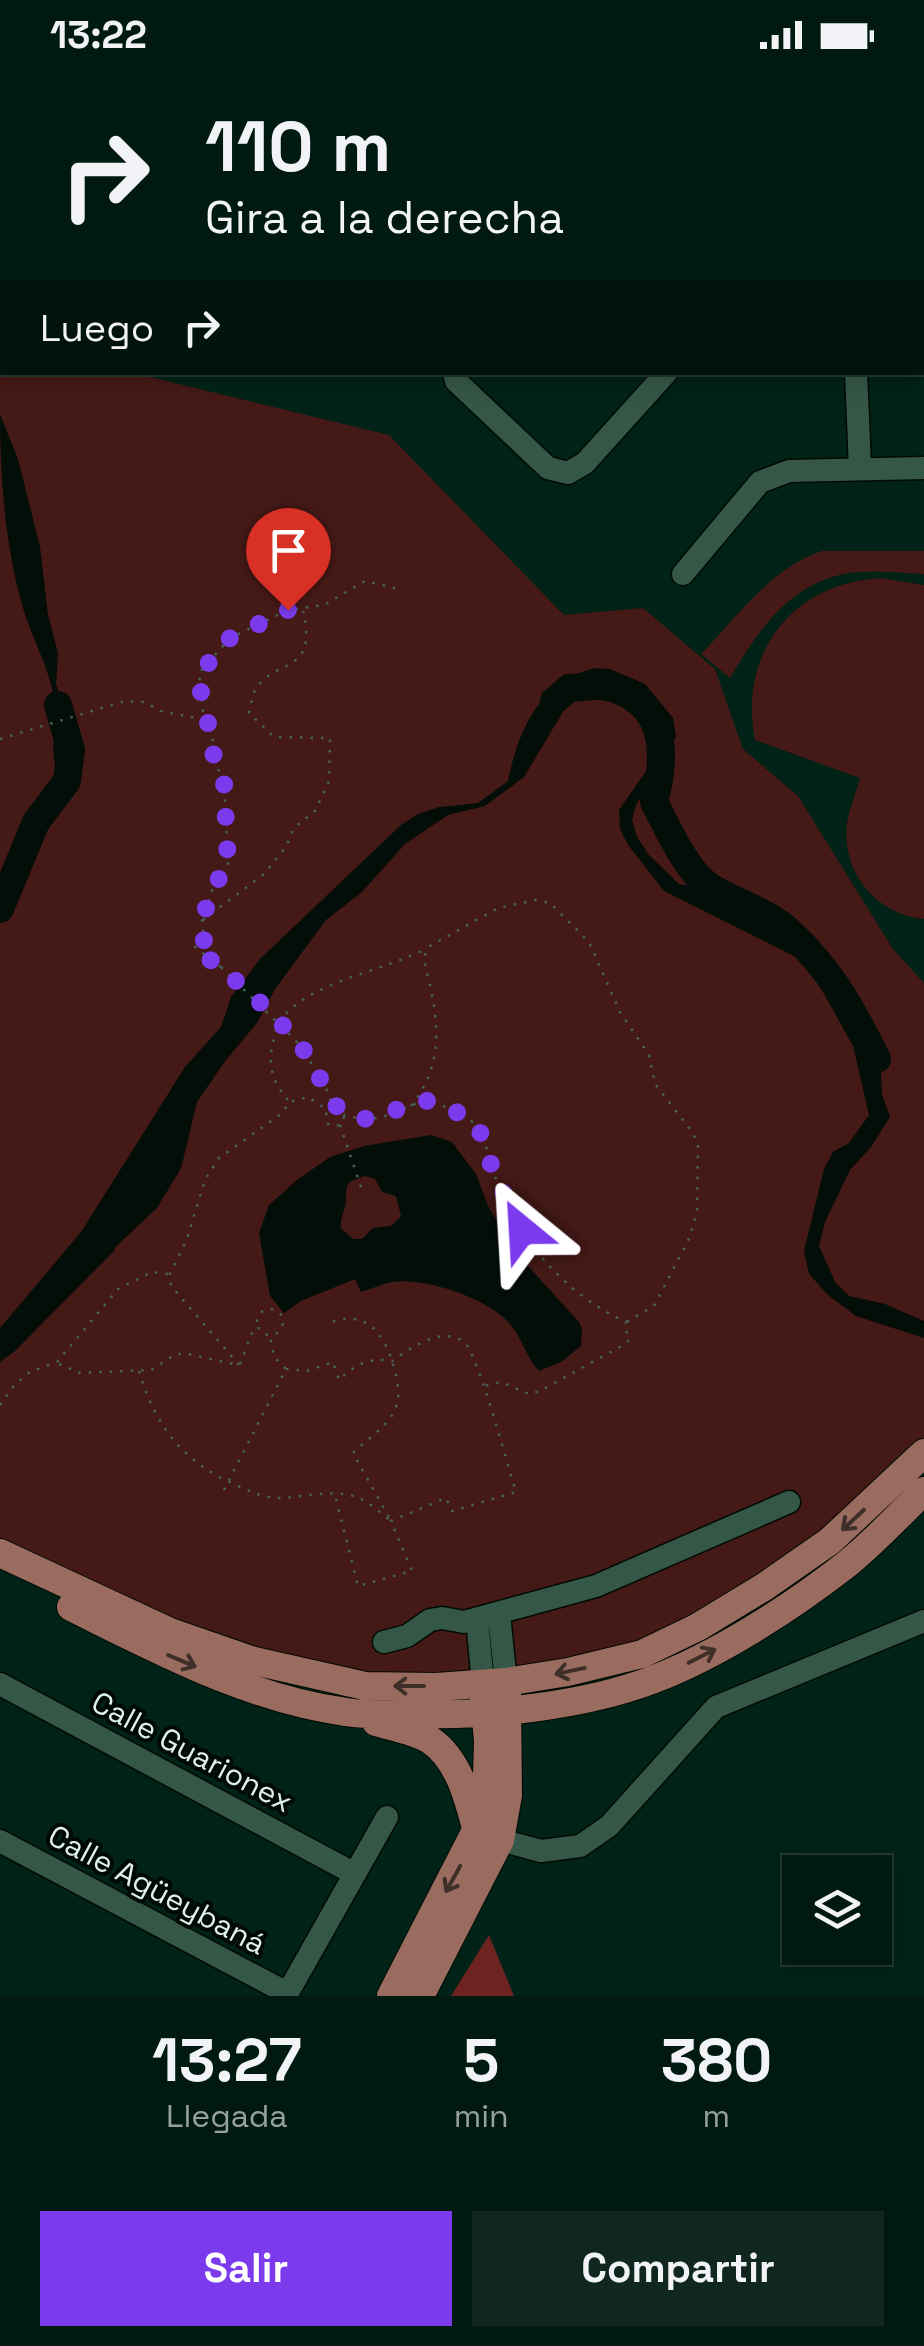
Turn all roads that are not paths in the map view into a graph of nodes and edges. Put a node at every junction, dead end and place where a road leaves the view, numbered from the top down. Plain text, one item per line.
1 (455, 375) edge
2 (664, 375) edge
3 (856, 375) edge
4 (860, 467) junction
5 (924, 468) edge
6 (682, 574) dead end
7 (924, 1453) edge
8 (924, 1491) edge
9 (789, 1502) dead end
10 (0, 1552) edge
11 (0, 1571) edge
12 (488, 1617) junction
13 (924, 1620) edge
14 (384, 1642) dead end
15 (495, 1683) junction
16 (0, 1684) edge
17 (346, 1712) junction
18 (497, 1713) junction
19 (387, 1818) dead end
20 (488, 1837) junction
21 (0, 1841) edge
22 (355, 1874) junction
23 (286, 1994) edge
24 (391, 1996) edge
25 (420, 1996) edge

1 - 2 street
3 - 4 street
4 - 5 street
4 - 6 street
7 -> 15 main road
18 -> 8 main road
9 - 12 street
15 -> 10 main road
11 -> 17 main road
12 - 14 street
12 - 15 street
13 - 20 street
15 - 18 main road
16 - 22 street, Calle Guarionex
17 - 18 main road
17 - 20 main road
18 - 20 main road
19 - 22 street
20 -> 24 main road
20 - 25 main road
21 - 23 street, Calle Agüeybaná
22 - 23 street

